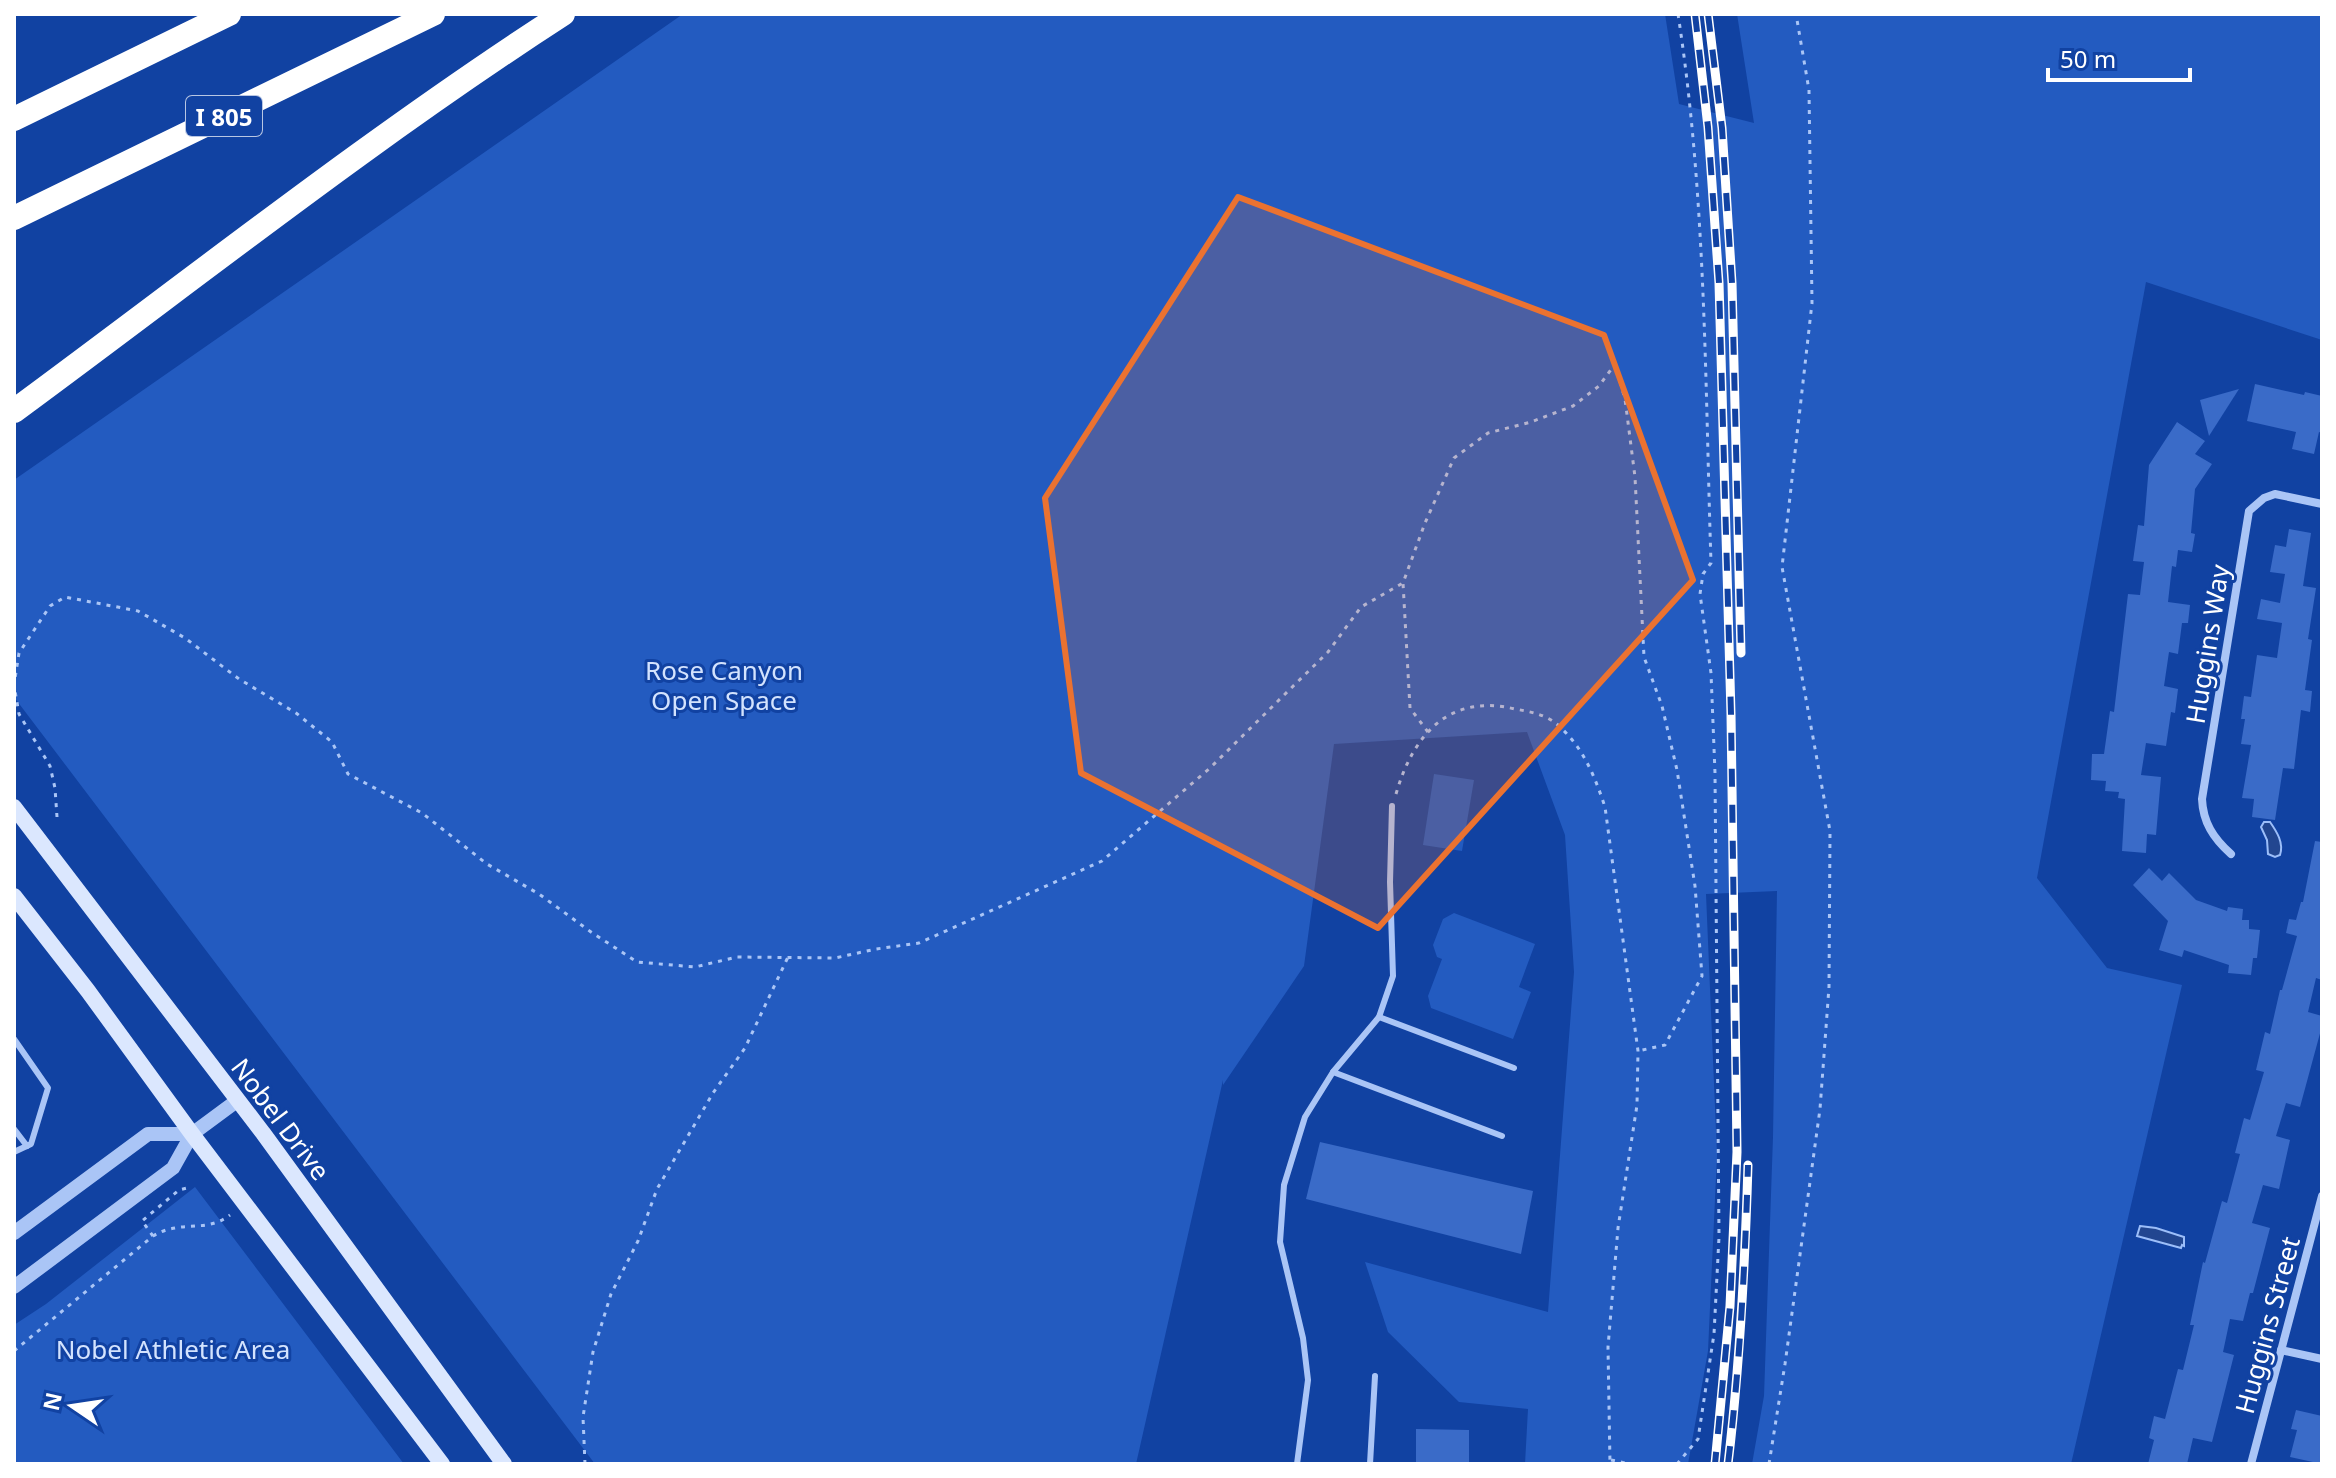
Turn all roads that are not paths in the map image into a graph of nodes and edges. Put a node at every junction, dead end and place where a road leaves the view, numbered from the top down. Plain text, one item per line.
1 (229, 14) edge
2 (433, 14) edge
3 (563, 14) edge
4 (14, 119) edge
5 (14, 218) edge
6 (14, 411) edge
7 (2322, 504) edge
8 (1392, 806) road end
9 (14, 807) edge
10 (2231, 854) dead end
11 (14, 896) edge
12 (1379, 1017) junction
13 (14, 1039) edge
14 (1514, 1068) dead end
15 (1333, 1072) junction
16 (238, 1100) junction
17 (14, 1129) edge
18 (192, 1134) junction
19 (1502, 1136) dead end
20 (27, 1146) junction
21 (14, 1152) edge
22 (2322, 1196) edge
23 (14, 1233) edge
24 (14, 1287) edge
25 (2281, 1350) junction
26 (2322, 1359) edge
27 (1375, 1376) dead end
28 (442, 1464) edge
29 (504, 1464) edge
30 (1297, 1464) edge
31 (1370, 1464) edge
32 (2251, 1464) edge

1 - 4 highway
2 - 5 highway, I 805
3 - 6 highway
7 - 10 street, Huggins Way
8 - 12 lane
9 - 16 main road, Nobel Drive
11 - 18 main road
12 - 14 lane
12 - 15 lane
13 - 20 lane
15 - 19 lane
15 - 30 lane
16 - 18 street
16 - 29 main road, Nobel Drive
17 - 20 lane
18 - 23 street
18 - 24 street
18 - 28 main road
20 - 21 lane
22 - 25 street, Huggins Street
25 - 26 street
25 - 32 street, Huggins Street
27 - 31 lane

